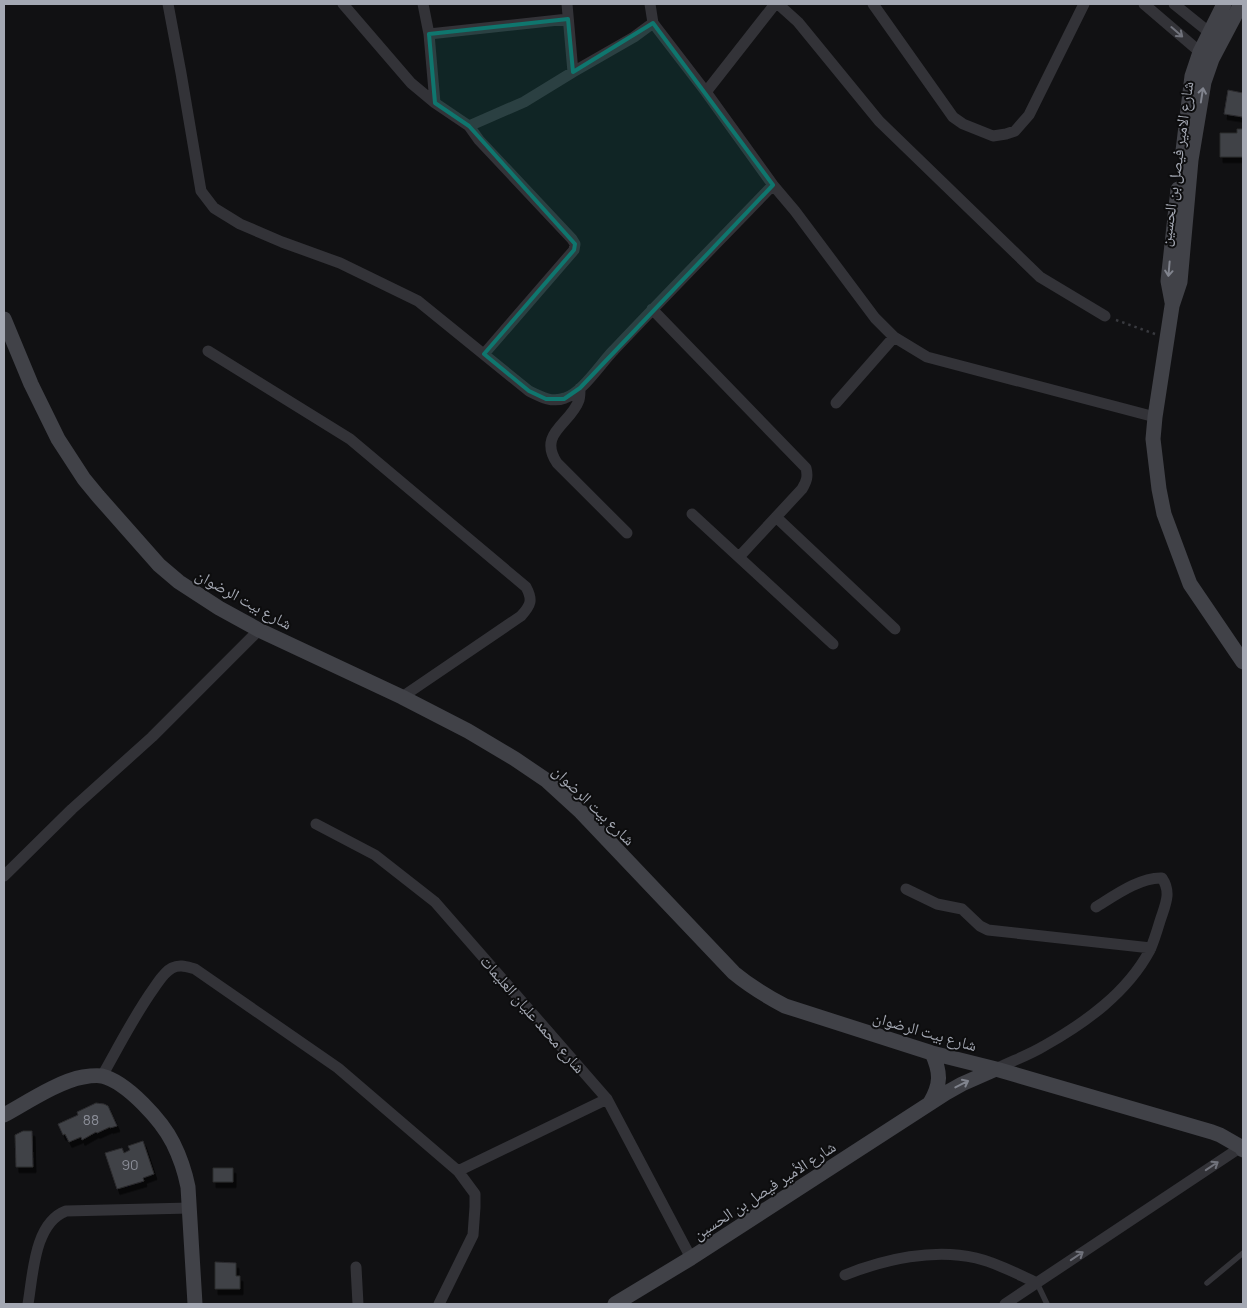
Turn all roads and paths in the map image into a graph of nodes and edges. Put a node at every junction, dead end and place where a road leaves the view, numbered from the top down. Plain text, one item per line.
1 (168, 4) edge
2 (343, 4) edge
3 (423, 4) edge
4 (567, 4) edge
5 (650, 4) edge
6 (777, 4) edge
7 (872, 4) edge
8 (1084, 4) edge
9 (1144, 4) edge
10 (1174, 4) edge
11 (1224, 4) edge
12 (1241, 4) edge
13 (568, 19) junction
14 (653, 24) junction
15 (429, 34) junction
16 (1215, 37) junction
17 (1206, 56) junction
18 (573, 72) junction
19 (706, 92) junction
20 (435, 103) junction
21 (470, 126) junction
22 (773, 185) junction
23 (652, 309) junction
24 (1105, 316) joint
25 (4, 319) edge
26 (894, 337) junction
27 (1167, 339) junction
28 (208, 351) dead end
29 (484, 354) junction
30 (580, 388) junction
31 (836, 403) dead end
32 (1154, 417) junction
33 (692, 514) dead end
34 (776, 517) junction
35 (627, 533) dead end
36 (739, 557) junction
37 (259, 630) junction
38 (895, 630) dead end
39 (832, 644) dead end
40 (1243, 662) edge
41 (402, 697) junction
42 (316, 824) dead end
43 (4, 876) edge
44 (906, 889) dead end
45 (1096, 907) dead end
46 (1151, 948) junction
47 (932, 1053) junction
48 (996, 1069) junction
49 (102, 1076) junction
50 (607, 1099) junction
51 (930, 1103) junction
52 (4, 1115) edge
53 (1243, 1147) edge
54 (458, 1170) junction
55 (190, 1208) junction
56 (1243, 1254) edge
57 (691, 1258) junction
58 (356, 1267) dead end
59 (845, 1275) dead end
60 (1036, 1283) junction
61 (1207, 1283) dead end
62 (28, 1304) edge
63 (194, 1304) edge
64 (358, 1304) edge
65 (438, 1304) edge
66 (615, 1304) edge
67 (1005, 1304) edge
68 (1048, 1304) edge

1 - 29 street
2 - 20 street
3 - 15 street
4 - 13 street
5 - 14 street
6 - 19 street
6 - 24 street
7 - 8 street
9 -> 17 street
10 - 16 street
11 - 16 street, شارع الامير فيصل بن الحسين
12 - 16 street, شارع الامير فيصل بن الحسين
13 - 15 street
13 - 18 street
14 - 18 street
14 - 19 street
15 - 20 street
16 - 17 street, شارع الامير فيصل بن الحسين
17 - 27 street, شارع الامير فيصل بن الحسين
18 - 21 street
19 - 22 street
20 - 21 street
21 - 29 street
22 - 23 street
22 - 26 street
23 - 30 street
23 - 34 street
24 - 27 path
25 - 37 street, شارع بيت الرضوان
26 - 31 street
26 - 32 street
27 - 32 street, شارع الامير فيصل بن الحسين
28 - 41 street
29 - 30 street
30 - 35 street
32 - 40 street, شارع الامير فيصل بن الحسين
33 - 36 street
34 - 36 street
34 - 38 street
36 - 39 street
37 - 41 street, شارع بيت الرضوان
37 - 43 street
41 - 47 street, شارع بيت الرضوان
42 - 50 street, شارع محمد عليان العليمات
44 - 46 street
45 - 46 street
46 - 48 street
47 - 48 street, شارع بيت الرضوان
47 - 51 street
51 -> 48 street, شارع الأمير فيصل بن الحسين
48 - 53 street, شارع بيت الرضوان
49 - 52 street
49 - 54 street
49 - 55 street
50 - 54 street
50 - 57 street, شارع محمد عليان العليمات
51 - 57 street, شارع الأمير فيصل بن الحسين
60 -> 53 street
54 - 65 street
55 - 62 street
55 - 63 street
56 - 61 lane
57 - 66 street, شارع الأمير فيصل بن الحسين
58 - 64 street
59 - 60 street
60 - 67 street
60 - 68 lane

